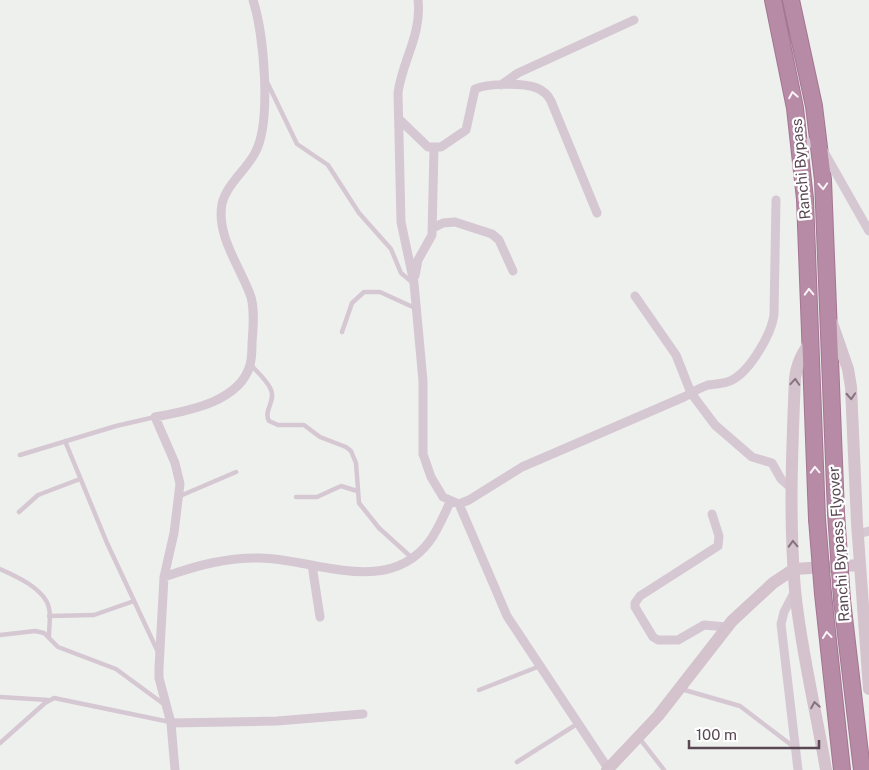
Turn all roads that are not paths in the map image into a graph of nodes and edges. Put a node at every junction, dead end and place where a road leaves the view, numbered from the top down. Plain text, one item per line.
1 (253, 0) edge
2 (418, 0) edge
3 (773, 0) edge
4 (791, 0) edge
5 (634, 20) dead end
6 (263, 74) junction
7 (501, 85) junction
8 (399, 119) junction
9 (800, 143) junction
10 (819, 143) junction
11 (434, 148) junction
12 (776, 200) dead end
13 (596, 213) dead end
14 (433, 228) junction
15 (869, 231) edge
16 (512, 271) dead end
17 (414, 284) junction
18 (635, 296) dead end
19 (416, 308) junction
20 (829, 316) junction
21 (342, 332) dead end
22 (812, 341) junction
23 (251, 365) junction
24 (691, 393) junction
25 (155, 417) junction
26 (65, 441) junction
27 (20, 455) dead end
28 (236, 472) dead end
29 (80, 479) junction
30 (791, 488) junction
31 (357, 491) junction
32 (180, 496) junction
33 (296, 497) dead end
34 (455, 503) junction
35 (19, 512) dead end
36 (712, 514) dead end
37 (863, 533) edge
38 (412, 558) junction
39 (312, 565) junction
40 (860, 565) junction
41 (794, 569) junction
42 (0, 570) edge
43 (164, 577) junction
44 (795, 591) junction
45 (134, 602) junction
46 (49, 616) junction
47 (320, 617) dead end
48 (727, 627) junction
49 (0, 635) edge
50 (49, 636) junction
51 (159, 656) junction
52 (540, 666) junction
53 (679, 689) junction
54 (869, 689) edge
55 (479, 690) dead end
56 (0, 697) edge
57 (50, 700) junction
58 (168, 708) junction
59 (364, 714) dead end
60 (172, 723) junction
61 (577, 724) junction
62 (639, 738) junction
63 (0, 743) edge
64 (796, 748) junction
65 (517, 762) dead end
66 (609, 769) edge
67 (175, 770) edge
68 (664, 770) edge
69 (798, 770) edge
70 (826, 770) edge
71 (842, 770) edge
72 (862, 770) edge

1 - 6 street
2 - 8 street
9 -> 3 highway, Ranchi Bypass
4 - 10 highway, Ranchi Bypass
5 - 7 street
6 - 17 lane
6 - 23 street
7 - 11 street
7 - 13 street
8 - 11 street
8 - 17 street
9 - 10 street
22 -> 9 highway, Ranchi Bypass
10 - 15 street
10 -> 20 highway, Ranchi Bypass
11 - 14 street
12 - 24 street
14 - 16 street
14 - 17 street
17 - 19 street
18 - 24 street
19 - 21 lane
19 - 34 street
20 -> 37 street
20 - 72 highway, Ranchi Bypass Flyover, bridge
30 -> 22 street
71 -> 22 highway, Ranchi Bypass Flyover, bridge
23 - 25 street
23 - 31 lane
24 - 30 street
24 - 34 street
25 - 26 lane
25 - 32 street
26 - 27 lane
26 - 29 lane
28 - 32 lane
29 - 35 lane
29 - 45 lane
41 -> 30 street
31 - 33 lane
31 - 38 lane
32 - 43 street
34 - 38 street
34 - 52 street
36 - 48 street
37 - 40 street
38 - 39 street
39 - 43 street
39 - 47 street
40 - 41 street
40 - 54 street
41 - 44 street
41 - 48 street
42 - 46 lane
43 - 51 street
44 - 64 street
70 -> 44 street
45 - 46 lane
45 - 51 lane
46 - 50 lane
48 - 53 street
49 - 50 lane
50 - 58 lane
51 - 58 street
52 - 55 lane
52 - 61 street
53 - 62 street
53 - 64 lane
56 - 57 lane
57 - 60 lane
57 - 63 lane
58 - 60 street
59 - 60 street
60 - 67 street
61 - 65 lane
61 - 66 street
62 - 66 street
62 - 68 lane
64 - 69 street

